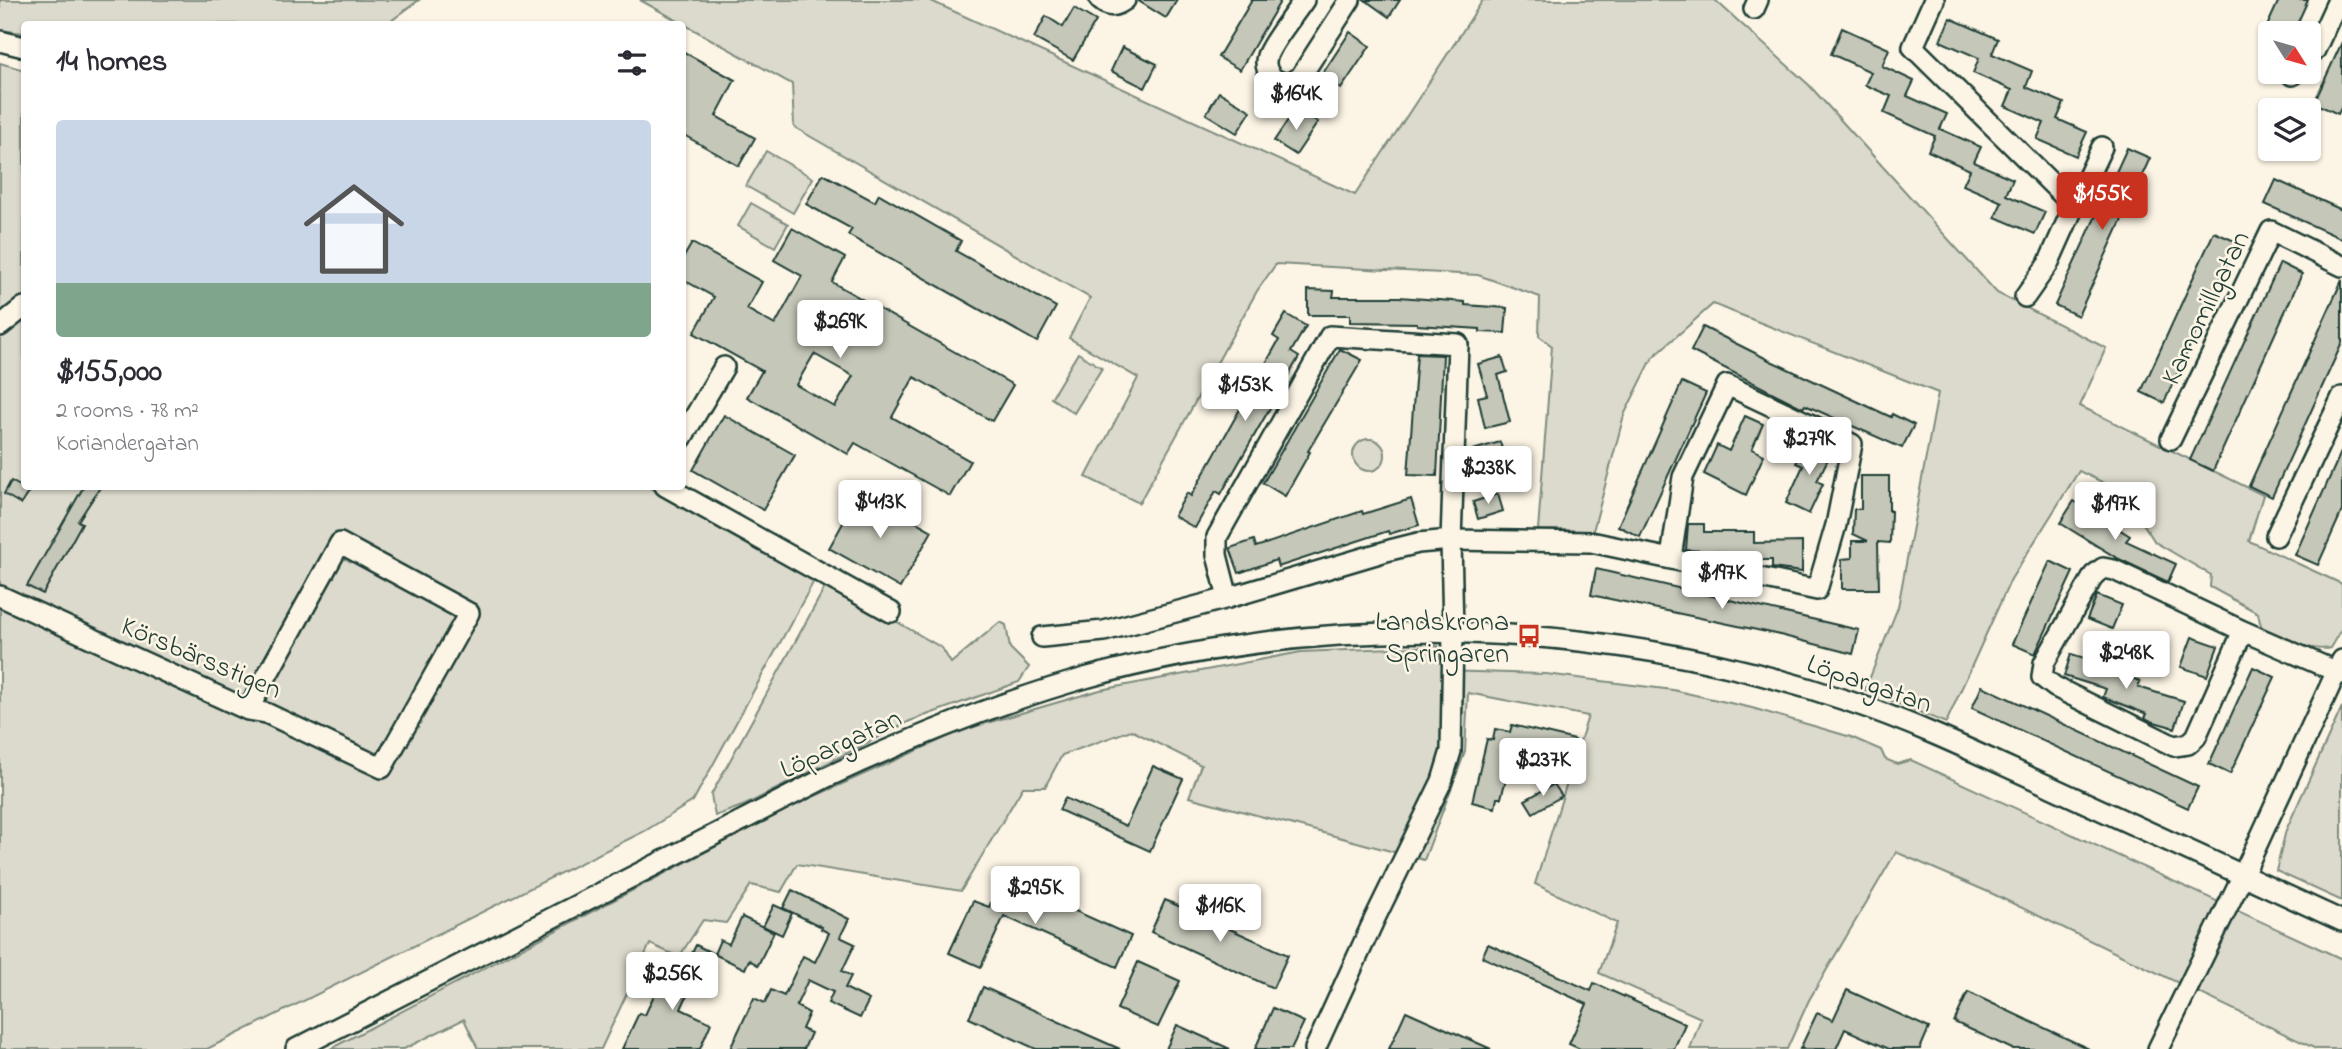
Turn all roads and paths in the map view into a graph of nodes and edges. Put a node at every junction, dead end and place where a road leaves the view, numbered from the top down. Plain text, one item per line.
1 (1100, 0) edge
2 (1125, 0) edge
3 (1304, 0) edge
4 (1350, 0) edge
5 (1934, 0) edge
6 (2338, 0) edge
7 (2321, 37) edge
8 (0, 41) edge
9 (21, 46) edge
10 (2102, 147) dead end
11 (2074, 206) junction
12 (2342, 266) edge
13 (2025, 297) dead end
14 (21, 309) edge
15 (0, 326) edge
16 (724, 366) dead end
17 (2342, 397) edge
18 (686, 431) edge
19 (2171, 439) dead end
20 (672, 490) edge
21 (2276, 536) dead end
22 (1451, 540) junction
23 (1671, 558) junction
24 (0, 596) edge
25 (1228, 598) junction
26 (891, 612) dead end
27 (2243, 631) junction
28 (1453, 632) junction
29 (1042, 638) dead end
30 (2340, 668) edge
31 (248, 710) junction
32 (2243, 875) junction
33 (2342, 921) edge
34 (296, 1049) edge
35 (1315, 1049) edge
36 (2158, 1049) edge

1 - 2 street
3 - 4 street
5 - 11 street
6 - 7 street
8 - 9 street
10 - 11 street
11 - 13 street
12 - 19 street, Kamomillgatan
14 - 15 street
16 - 18 street
17 - 21 street
20 - 26 street
22 - 23 street
22 - 25 street
22 - 25 street
22 - 28 street
23 - 23 street
24 - 31 street, Körsbärsstigen
25 - 29 street
27 - 27 street
27 - 30 street
28 - 32 street, Löpargatan
28 - 34 street, Löpargatan
28 - 35 street
30 - 32 street
31 - 31 street, Körsbärsstigen
32 - 33 street, Löpargatan
32 - 36 street

